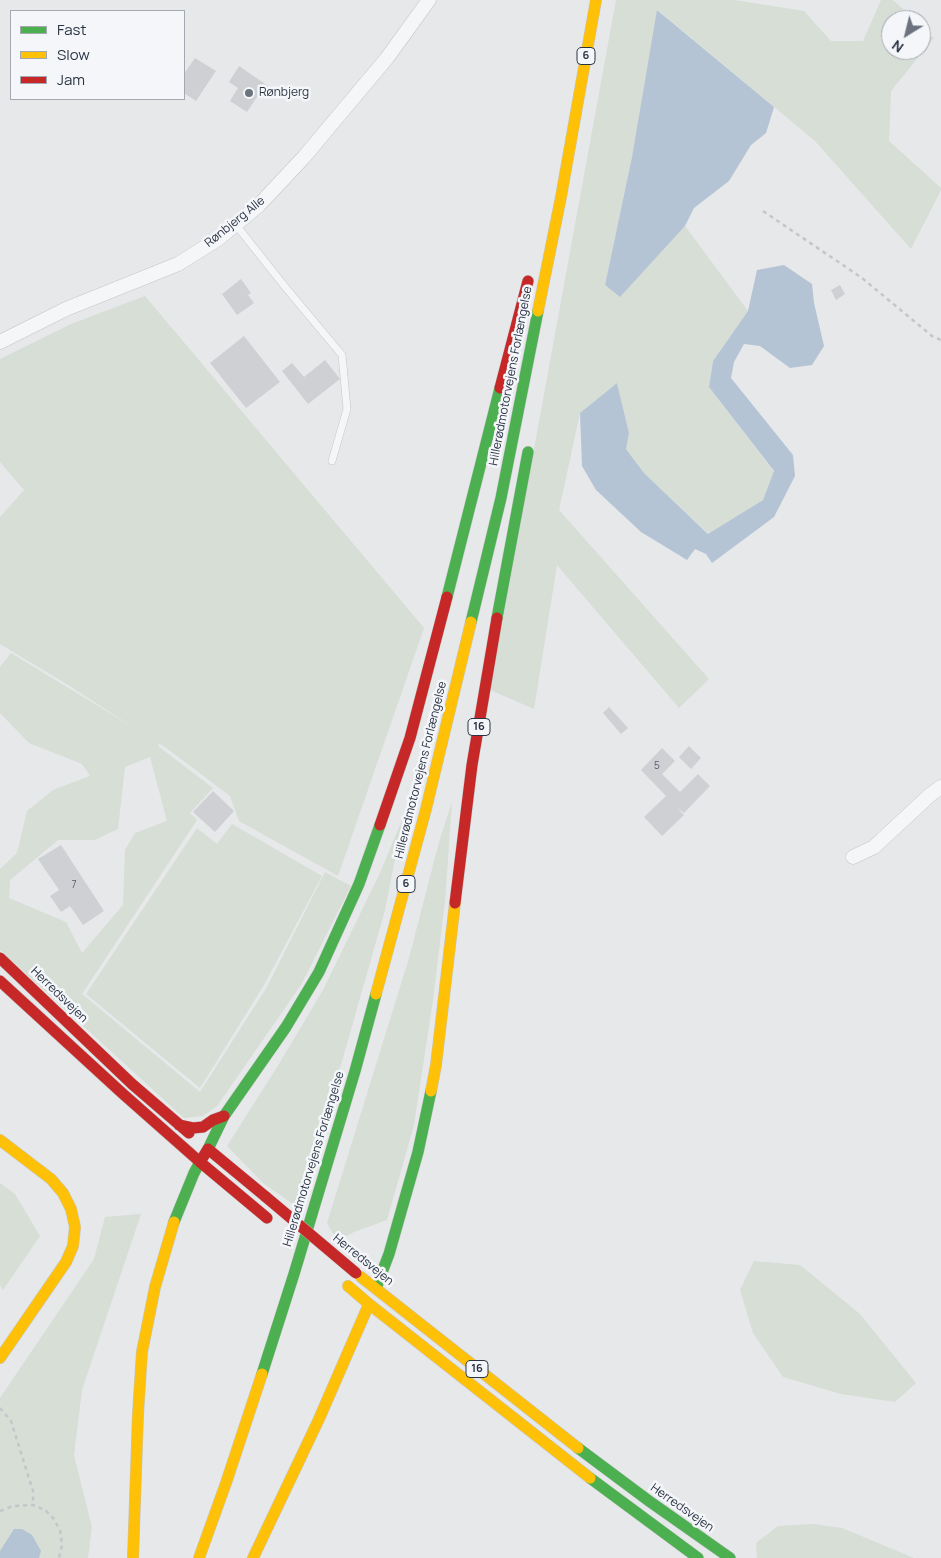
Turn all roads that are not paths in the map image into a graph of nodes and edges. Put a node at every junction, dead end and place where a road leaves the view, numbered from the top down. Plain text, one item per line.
1 (428, 0) edge
2 (596, 0) edge
3 (567, 164) junction
4 (561, 197) junction
5 (571, 210) dead end
6 (236, 225) junction
7 (538, 252) dead end
8 (531, 270) dead end
9 (0, 342) edge
10 (530, 443) dead end
11 (332, 461) dead end
12 (941, 787) edge
13 (853, 857) dead end
14 (0, 958) edge
15 (0, 981) edge
16 (224, 1116) junction
17 (178, 1125) junction
18 (0, 1140) edge
19 (208, 1149) junction
20 (200, 1162) junction
21 (270, 1221) dead end
22 (289, 1236) dead end
23 (311, 1255) dead end
24 (344, 1283) dead end
25 (376, 1288) junction
26 (369, 1304) junction
27 (0, 1358) edge
28 (133, 1558) edge
29 (199, 1558) edge
30 (253, 1558) edge
31 (698, 1558) edge
32 (730, 1558) edge

1 - 6 street, Rønbjerg Alle
2 - 3 main road, Hillerødmotorvejens Forlængelse / 6
3 - 4 main road, Hillerødmotorvejens Forlængelse / 6
3 - 5 main road
4 - 7 main road
4 - 29 main road, Hillerødmotorvejens Forlængelse / 6
6 - 9 street, Rønbjerg Alle
6 - 11 lane
8 - 16 main road
10 - 25 main road, 16
12 - 13 street
14 - 17 main road, Herredsvejen
15 - 20 main road
16 - 17 main road
16 - 19 main road
17 - 19 main road, Herredsvejen
18 - 27 main road
19 - 20 main road
19 - 25 main road, Herredsvejen, bridge
20 - 21 main road
20 - 28 main road
22 - 23 main road
24 - 26 main road, 16
25 - 26 main road
25 - 32 main road, Herredsvejen / 16
26 - 30 main road
26 - 31 main road, 16

